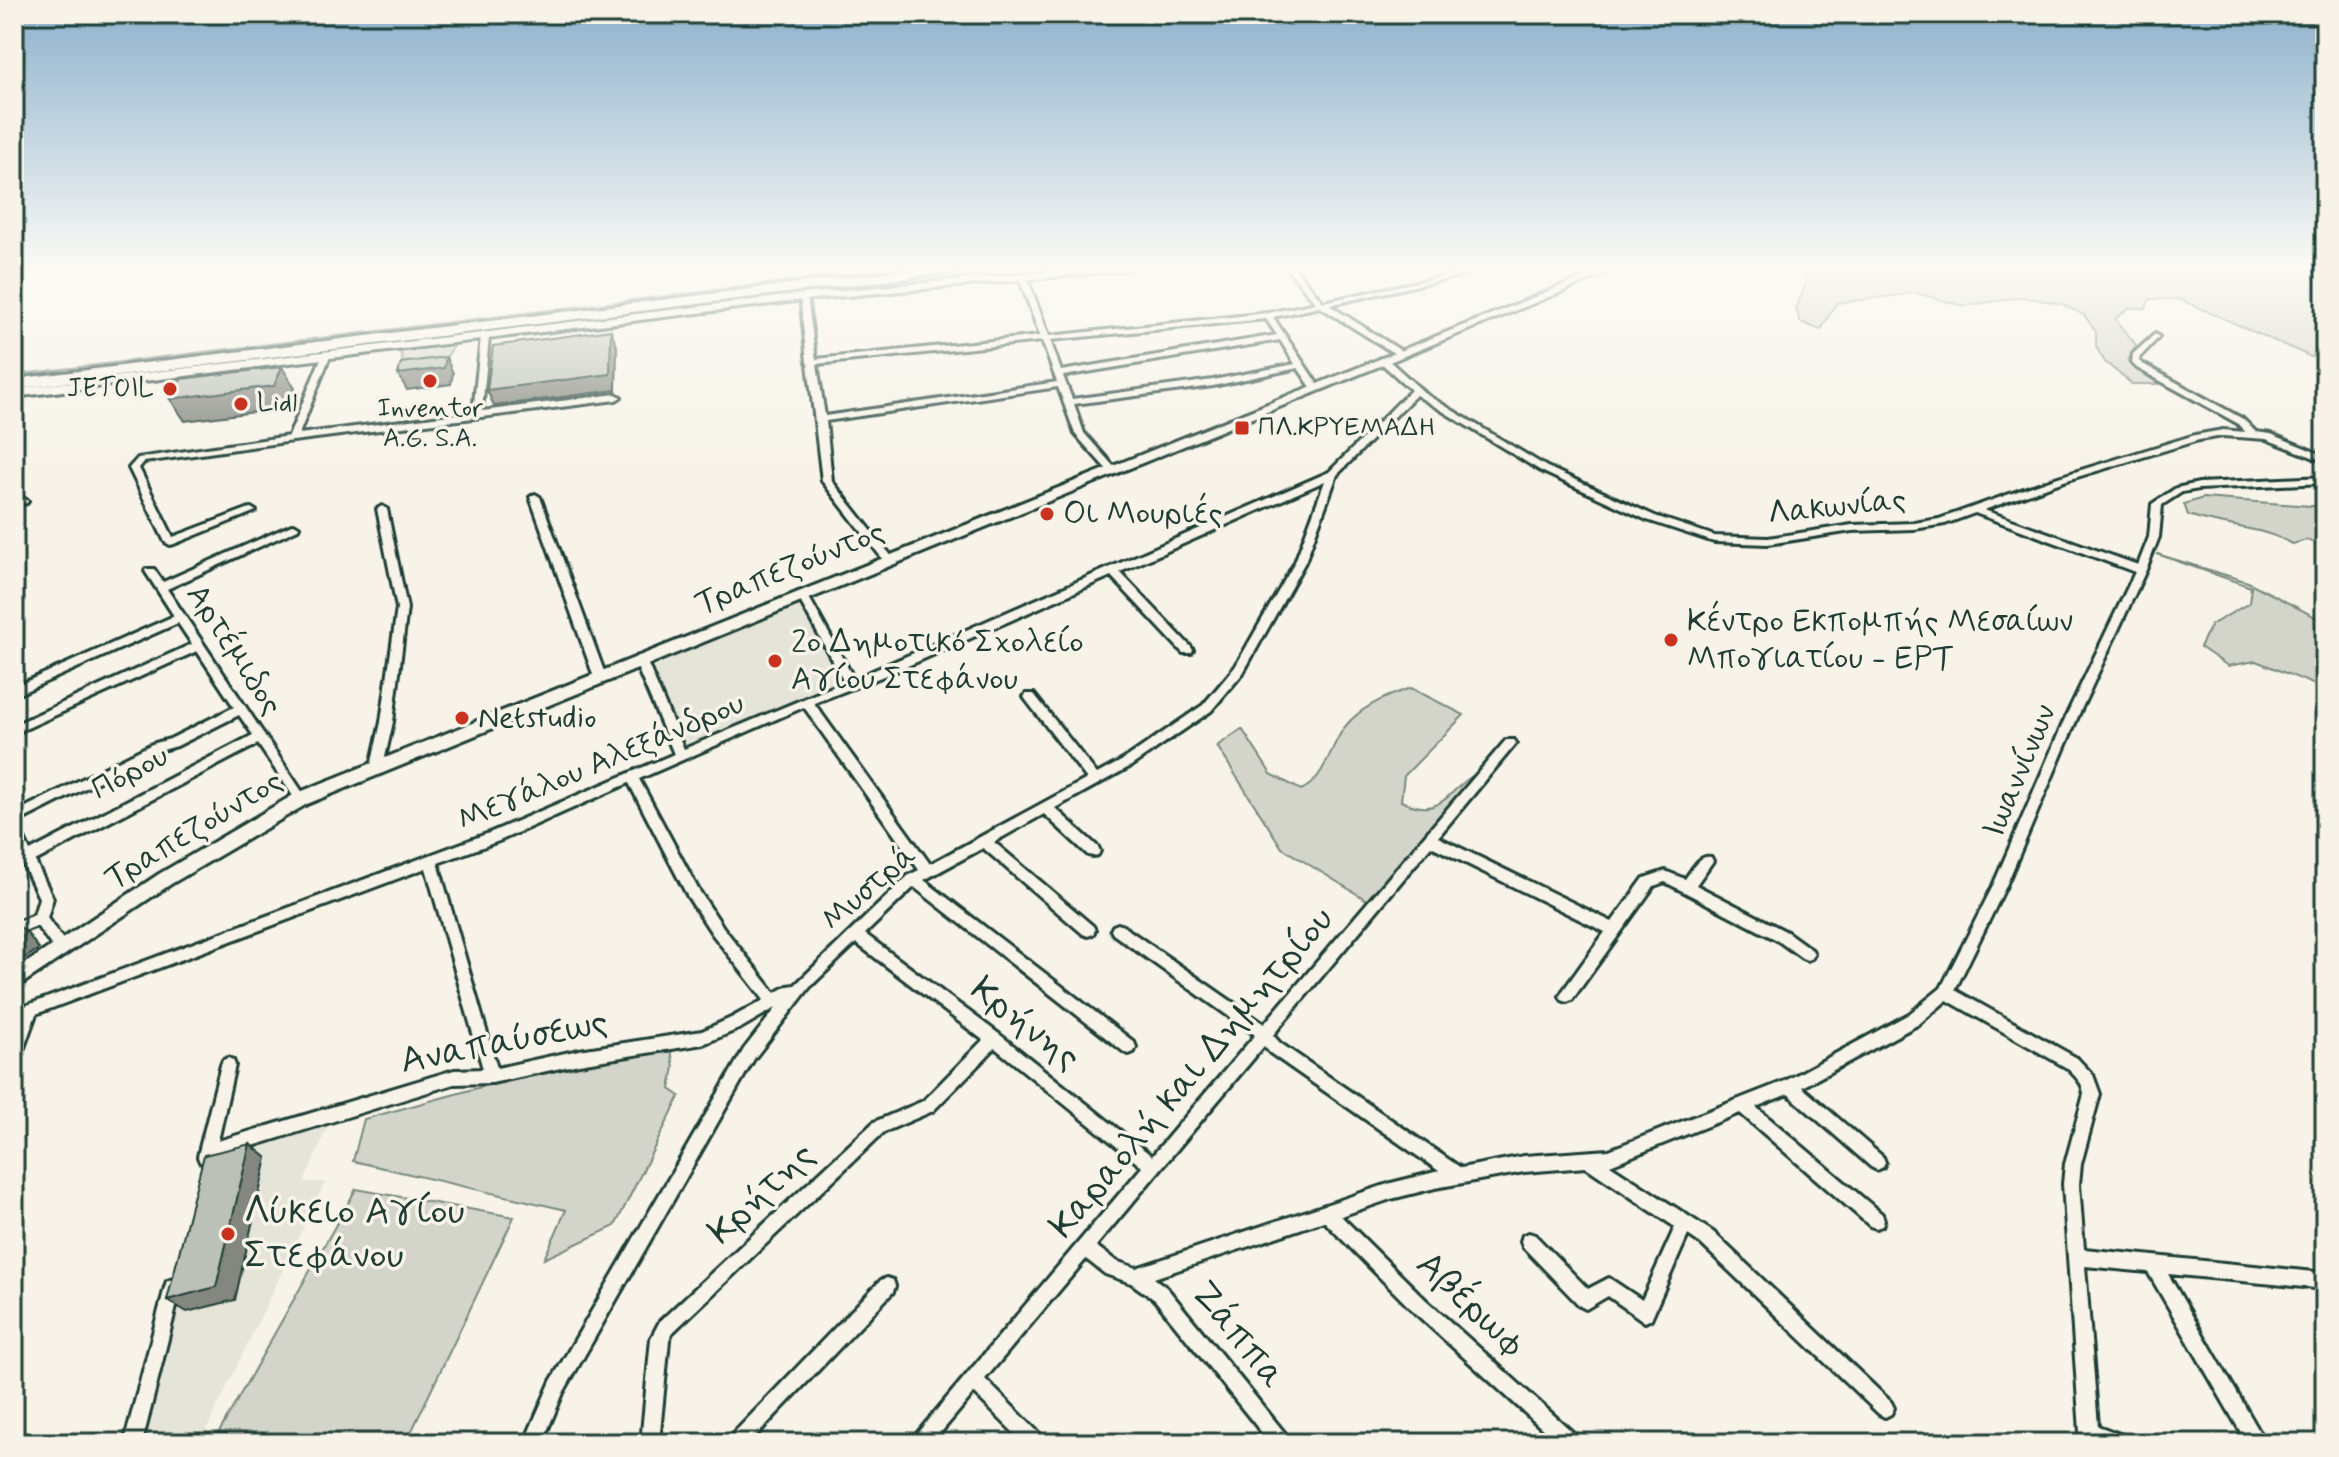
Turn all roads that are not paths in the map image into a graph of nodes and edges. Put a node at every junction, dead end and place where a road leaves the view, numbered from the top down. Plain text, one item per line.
1 (296, 335) edge
2 (411, 335) edge
3 (501, 335) edge
4 (808, 335) edge
5 (1044, 335) edge
6 (1075, 335) edge
7 (1370, 335) edge
8 (1447, 335) edge
9 (485, 337) junction
10 (1282, 337) joint
11 (2155, 337) dead end
12 (1045, 338) junction
13 (1400, 354) junction
14 (326, 356) junction
15 (1383, 360) junction
16 (811, 362) junction
17 (1301, 365) junction
18 (14, 369) edge
19 (1060, 379) junction
20 (14, 384) edge
21 (1316, 388) junction
22 (1416, 390) junction
23 (14, 393) edge
24 (616, 397) dead end
25 (1068, 402) junction
26 (477, 415) junction
27 (821, 419) junction
28 (2252, 433) junction
29 (293, 438) junction
30 (2325, 459) edge
31 (1112, 470) junction
32 (1332, 474) junction
33 (2325, 480) edge
34 (535, 497) dead end
35 (382, 509) dead end
36 (1975, 510) junction
37 (251, 511) dead end
38 (294, 527) dead end
39 (889, 560) junction
40 (2141, 570) junction
41 (150, 571) dead end
42 (1114, 572) junction
43 (162, 587) junction
44 (802, 595) junction
45 (181, 617) junction
46 (199, 645) junction
47 (1187, 650) dead end
48 (640, 660) junction
49 (600, 677) junction
50 (851, 684) junction
51 (14, 692) edge
52 (1030, 697) dead end
53 (807, 702) junction
54 (241, 709) junction
55 (14, 730) edge
56 (260, 737) junction
57 (1510, 743) dead end
58 (681, 757) junction
59 (377, 766) junction
60 (632, 777) junction
61 (1095, 780) junction
62 (301, 799) junction
63 (1045, 807) junction
64 (14, 819) edge
65 (14, 832) edge
66 (983, 840) junction
67 (1432, 840) junction
68 (1093, 851) dead end
69 (26, 859) junction
70 (1706, 861) dead end
71 (431, 863) junction
72 (927, 870) junction
73 (914, 879) junction
74 (1688, 886) junction
75 (40, 919) junction
76 (14, 929) edge
77 (1088, 930) dead end
78 (1118, 930) dead end
79 (1615, 930) junction
80 (855, 934) junction
81 (62, 949) junction
82 (1807, 954) dead end
83 (14, 981) edge
84 (805, 983) junction
85 (1946, 992) junction
86 (1567, 996) dead end
87 (774, 1002) junction
88 (21, 1014) edge
89 (1263, 1036) junction
90 (994, 1039) junction
91 (1129, 1047) dead end
92 (14, 1056) edge
93 (228, 1065) dead end
94 (492, 1076) junction
95 (1790, 1086) junction
96 (1742, 1105) junction
97 (1590, 1161) junction
98 (1877, 1162) dead end
99 (1154, 1167) junction
100 (1458, 1175) junction
101 (1327, 1213) junction
102 (1876, 1220) dead end
103 (1685, 1223) junction
104 (1529, 1241) dead end
105 (1086, 1249) junction
106 (2077, 1257) junction
107 (2153, 1265) junction
108 (176, 1275) edge
109 (1136, 1276) junction
110 (2325, 1281) edge
111 (887, 1286) dead end
112 (974, 1381) junction
113 (1885, 1408) dead end
114 (133, 1443) edge
115 (533, 1443) edge
116 (650, 1443) edge
117 (736, 1443) edge
118 (920, 1443) edge
119 (1037, 1443) edge
120 (1282, 1443) edge
121 (1572, 1443) edge
122 (2122, 1443) edge
123 (2257, 1443) edge

1 - 18 highway
2 - 20 highway
3 - 9 main road
4 - 16 street
5 - 12 street
6 - 12 street
7 - 13 street
8 - 13 main road, Τραπεζούντος
9 - 14 main road
9 - 26 street
10 - 17 street
10 - 19 street
11 - 28 street
12 - 16 street
12 - 19 street
13 - 15 main road, Τραπεζούντος
14 - 23 main road
14 - 29 street
15 - 21 main road, Τραπεζούντος
15 - 22 street, Λακωνίας
16 - 27 street
17 - 21 street
17 - 25 street
19 - 25 street
19 - 27 street
21 - 31 main road, Τραπεζούντος
22 - 32 street
22 - 36 street, Λακωνίας
24 - 26 street
25 - 31 street
26 - 29 street
27 - 39 street
28 - 30 street, Λακωνίας
28 - 36 street, Λακωνίας
29 - 37 street
31 - 39 main road, Τραπεζούντος
32 - 42 street, Μεγάλου Αλεξάνδρου
32 - 61 street, Μυστρά
33 - 40 street, Ιωαννίνων
34 - 49 street
35 - 59 street
36 - 40 street
38 - 43 street
39 - 44 main road, Τραπεζούντος
40 - 85 street, Ιωαννίνων
41 - 43 street, Αρτέμιδος
42 - 47 street
42 - 50 street, Μεγάλου Αλεξάνδρου
43 - 45 street, Αρτέμιδος
44 - 48 main road, Τραπεζούντος
44 - 50 street
45 - 46 street, Αρτέμιδος
45 - 51 street
46 - 54 street, Αρτέμιδος
46 - 55 street
48 - 49 main road, Τραπεζούντος
48 - 58 street
49 - 59 main road, Τραπεζούντος
50 - 53 street, Μεγάλου Αλεξάνδρου
52 - 61 street
53 - 58 street, Μεγάλου Αλεξάνδρου
53 - 72 street
54 - 56 street, Αρτέμιδος
54 - 64 street
56 - 62 street, Αρτέμιδος
56 - 69 street, Πόρου
57 - 67 street, Καραολή και Δημητρίου
58 - 60 street, Μεγάλου Αλεξάνδρου
59 - 62 main road, Τραπεζούντος
60 - 71 street, Μεγάλου Αλεξάνδρου
60 - 87 street
61 - 63 street, Μυστρά
62 - 81 main road, Τραπεζούντος
63 - 66 street, Μυστρά
63 - 68 street
65 - 69 street
66 - 72 street, Μυστρά
66 - 77 street
67 - 79 street
67 - 89 street, Καραολή και Δημητρίου
69 - 75 street
70 - 74 street
71 - 88 street, Μεγάλου Αλεξάνδρου
71 - 94 street
72 - 73 street, Μυστρά
73 - 80 street, Μυστρά
73 - 91 street
74 - 79 street
74 - 82 street
75 - 76 street
75 - 81 street
78 - 89 street
79 - 86 street
80 - 84 street, Μυστρά
80 - 90 street, Κρήνης
81 - 83 main road, Τραπεζούντος
84 - 87 street, Αναπαύσεως
84 - 115 street, Μυστρά
85 - 95 street
85 - 106 street
87 - 94 street, Αναπαύσεως
88 - 92 street
89 - 99 street, Καραολή και Δημητρίου
89 - 100 street
90 - 99 street, Κρήνης
90 - 116 street, Κρήτης
93 - 94 street, Αναπαύσεως
95 - 96 street
95 - 98 street
96 - 97 street
96 - 102 street
97 - 100 street
97 - 103 street
99 - 105 street, Καραολή και Δημητρίου
100 - 101 street
101 - 109 street
101 - 121 street, Αβέρωφ
103 - 104 street
103 - 113 street
105 - 109 street, Ζάππα
105 - 112 street, Καραολή και Δημητρίου
106 - 107 street
106 - 122 street
107 - 110 street
107 - 123 street
108 - 114 street
109 - 120 street, Ζάππα
111 - 117 street
112 - 118 street, Καραολή και Δημητρίου
112 - 119 street

